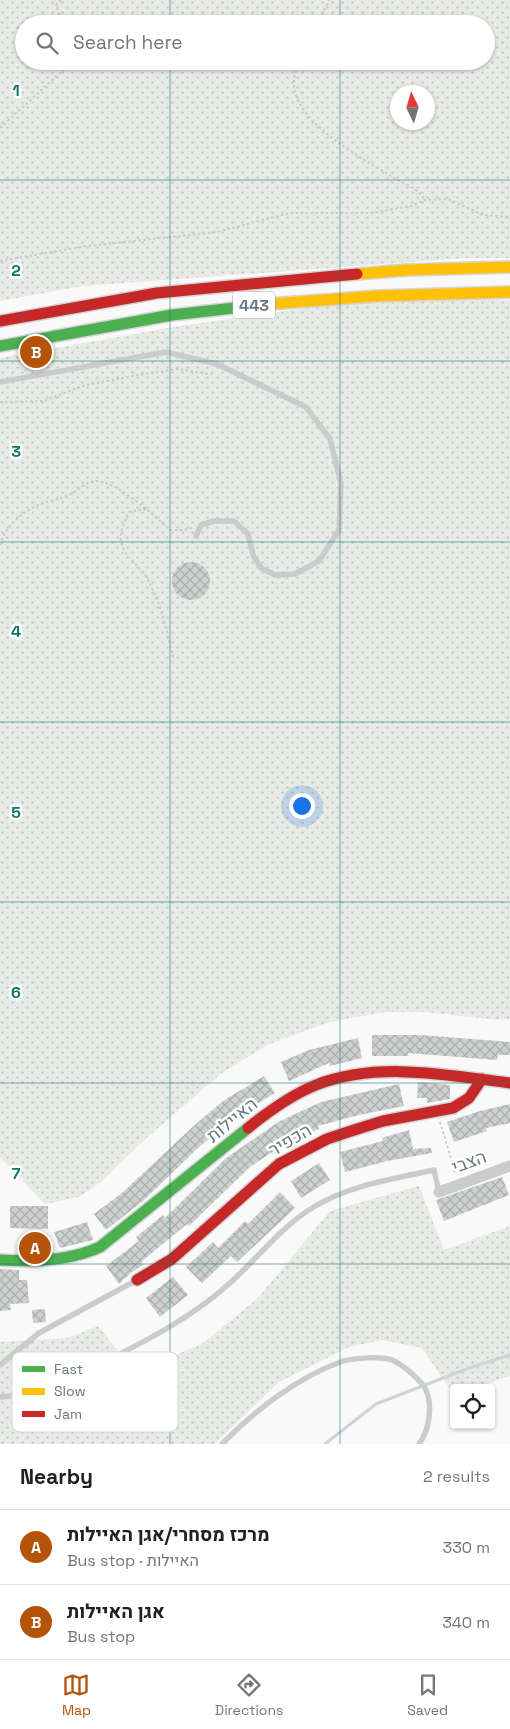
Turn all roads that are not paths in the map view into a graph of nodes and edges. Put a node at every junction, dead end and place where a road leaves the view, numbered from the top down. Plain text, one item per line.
1 (510, 267) edge
2 (510, 292) edge
3 (0, 321) edge
4 (0, 346) edge
5 (0, 382) edge
6 (196, 536) dead end
7 (482, 1079) junction
8 (510, 1082) edge
9 (510, 1166) edge
10 (439, 1192) joint
11 (0, 1260) edge
12 (137, 1280) joint
13 (16, 1352) edge
14 (123, 1352) edge
15 (12, 1355) edge
16 (0, 1365) edge
17 (222, 1444) edge
18 (419, 1444) edge

1 - 3 main road, 443
2 - 4 main road, 443
5 - 6 lane
7 - 8 main road, האיילות
7 - 11 main road, האיילות
7 - 12 main road, הכפיר
9 - 10 street, הצבי
10 - 14 lane
12 - 13 lane
15 - 16 lane
17 - 18 lane

